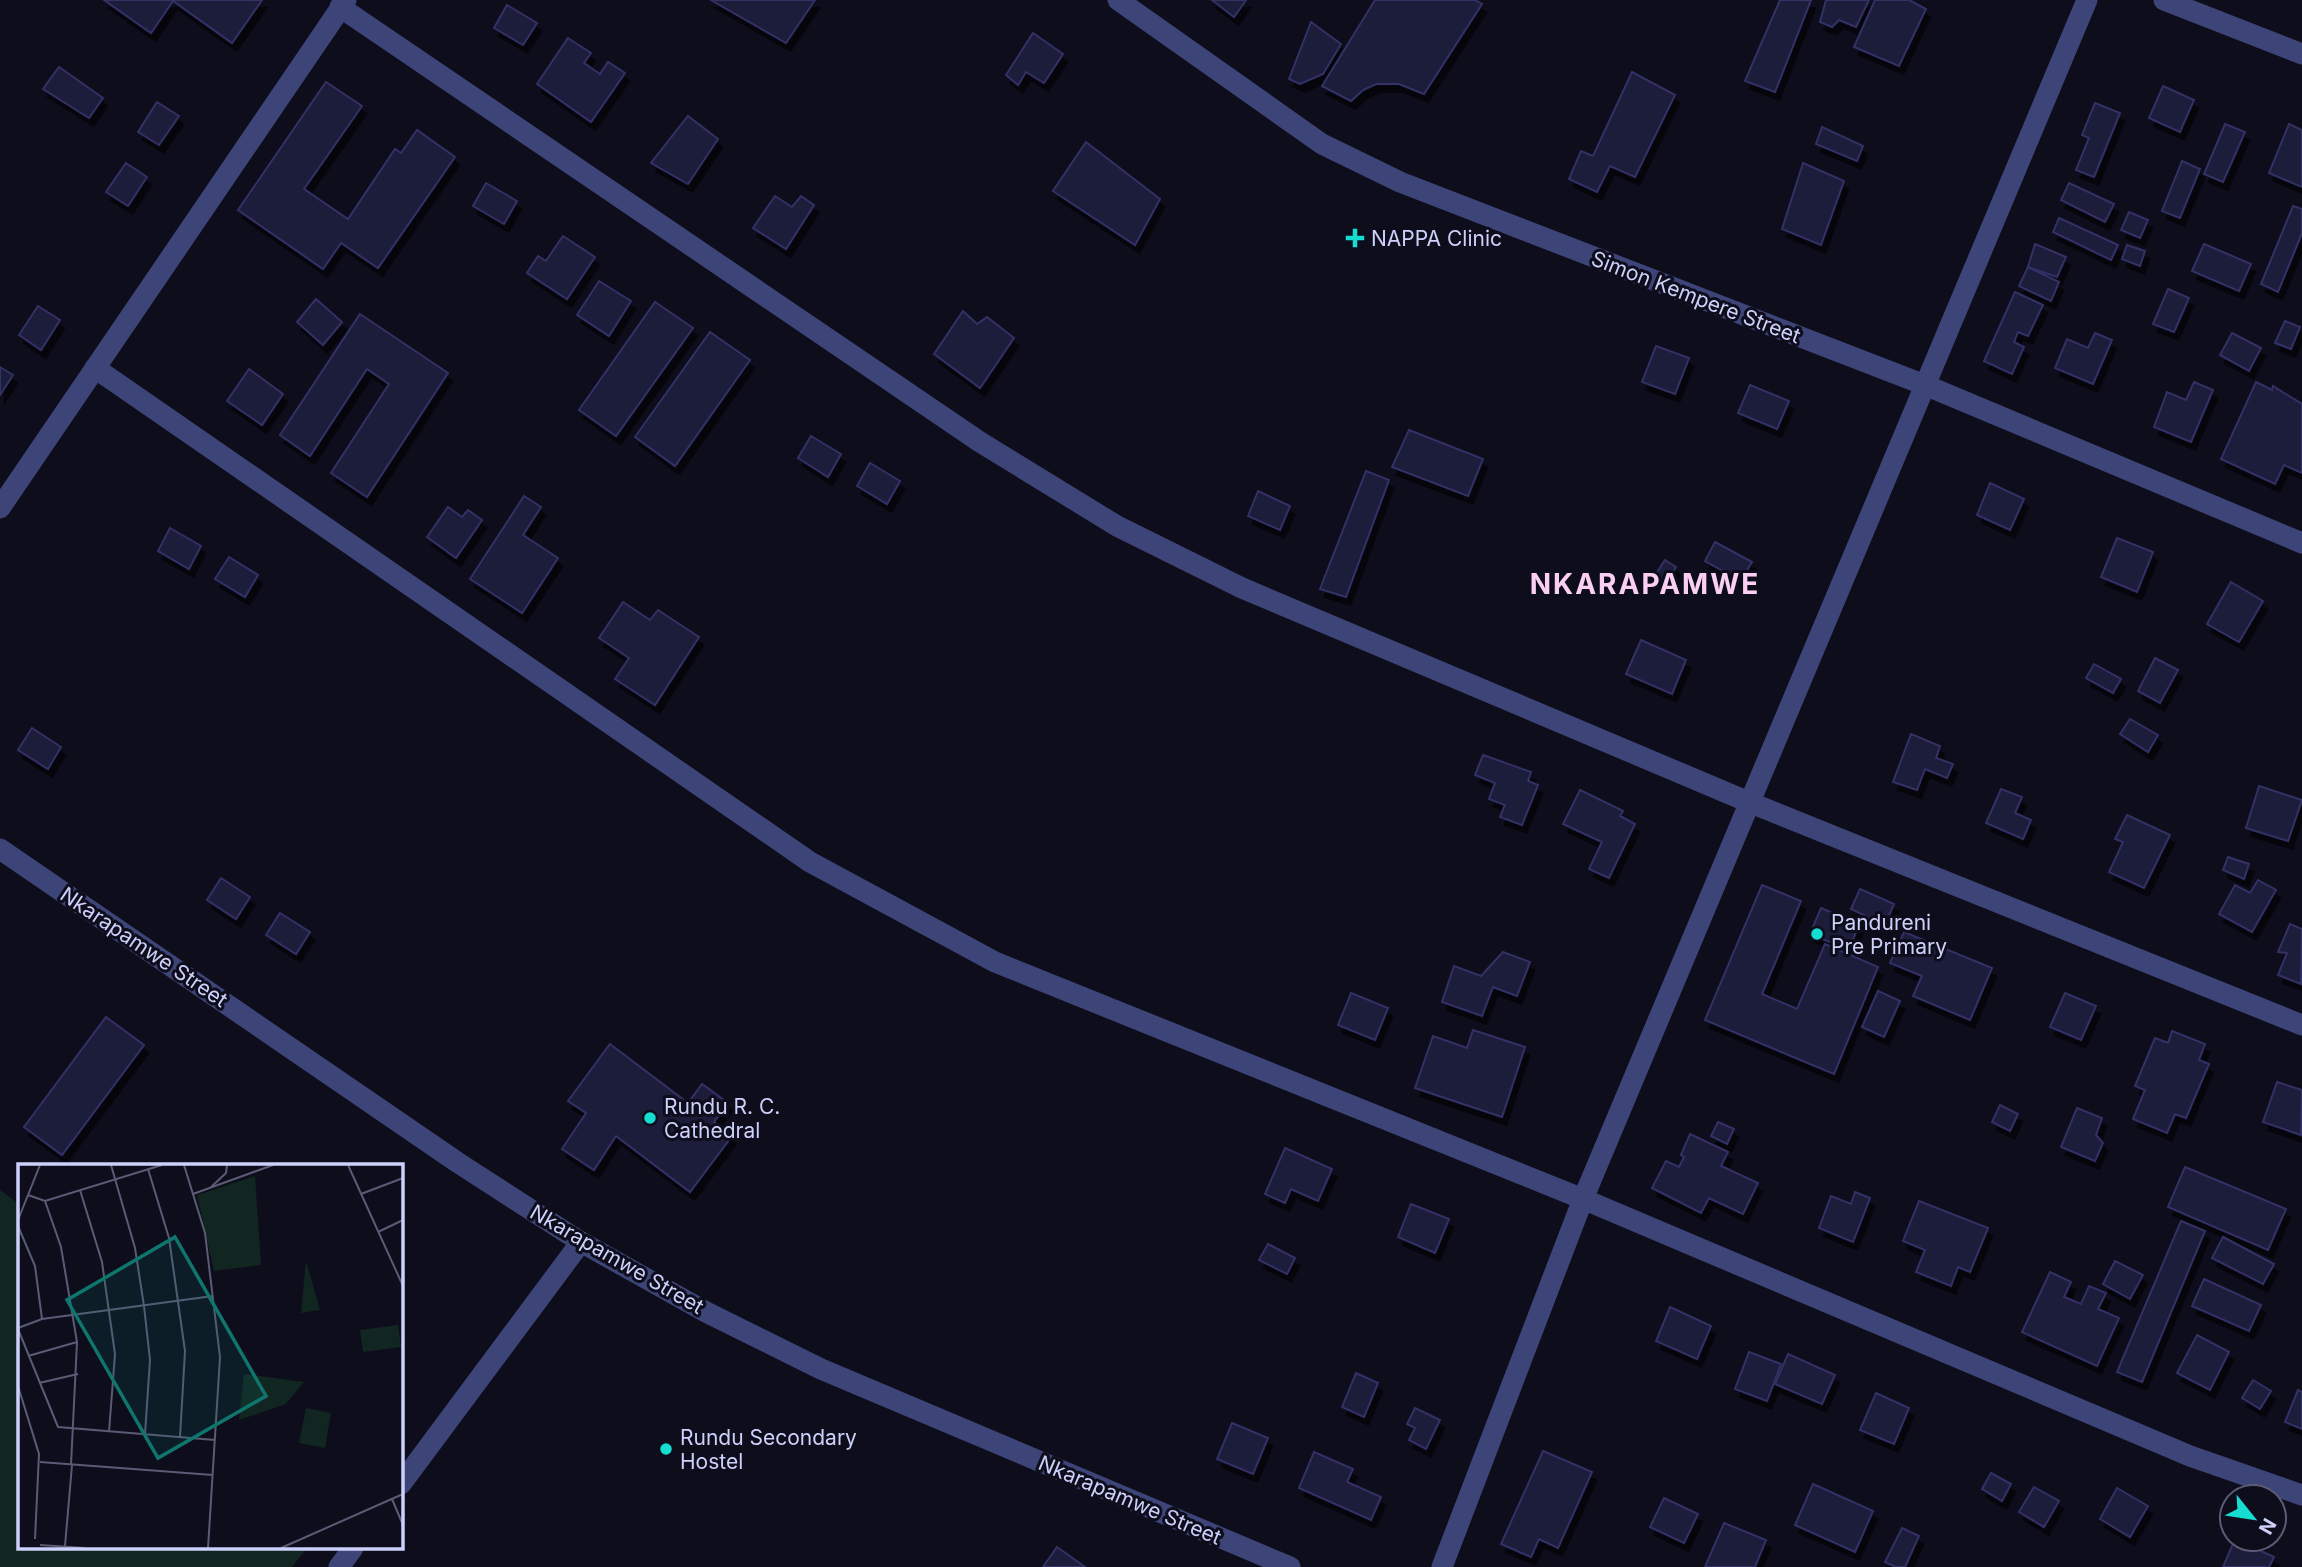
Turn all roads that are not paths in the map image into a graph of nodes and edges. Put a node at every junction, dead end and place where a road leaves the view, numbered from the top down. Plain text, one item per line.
1 (1118, 0) edge
2 (2087, 0) edge
3 (2164, 0) edge
4 (343, 4) edge
5 (2302, 54) edge
6 (95, 368) junction
7 (1925, 385) junction
8 (0, 508) edge
9 (2302, 543) edge
10 (1751, 803) junction
11 (0, 849) edge
12 (2302, 1025) edge
13 (1583, 1199) junction
14 (581, 1242) junction
15 (402, 1482) edge
16 (2302, 1495) edge
17 (352, 1550) edge
18 (339, 1567) edge
19 (1290, 1567) edge
20 (1442, 1567) edge

1 - 7 street, Simon Kempere Street
2 - 7 street
3 - 5 street
4 - 6 street
4 - 10 street
6 - 8 street
6 - 13 street
7 - 9 street, Simon Kempere Street
7 - 10 street
10 - 12 street
10 - 13 street
11 - 14 street, Nkarapamwe Street
13 - 16 street
13 - 20 street
14 - 15 street
14 - 19 street, Nkarapamwe Street
17 - 18 street

